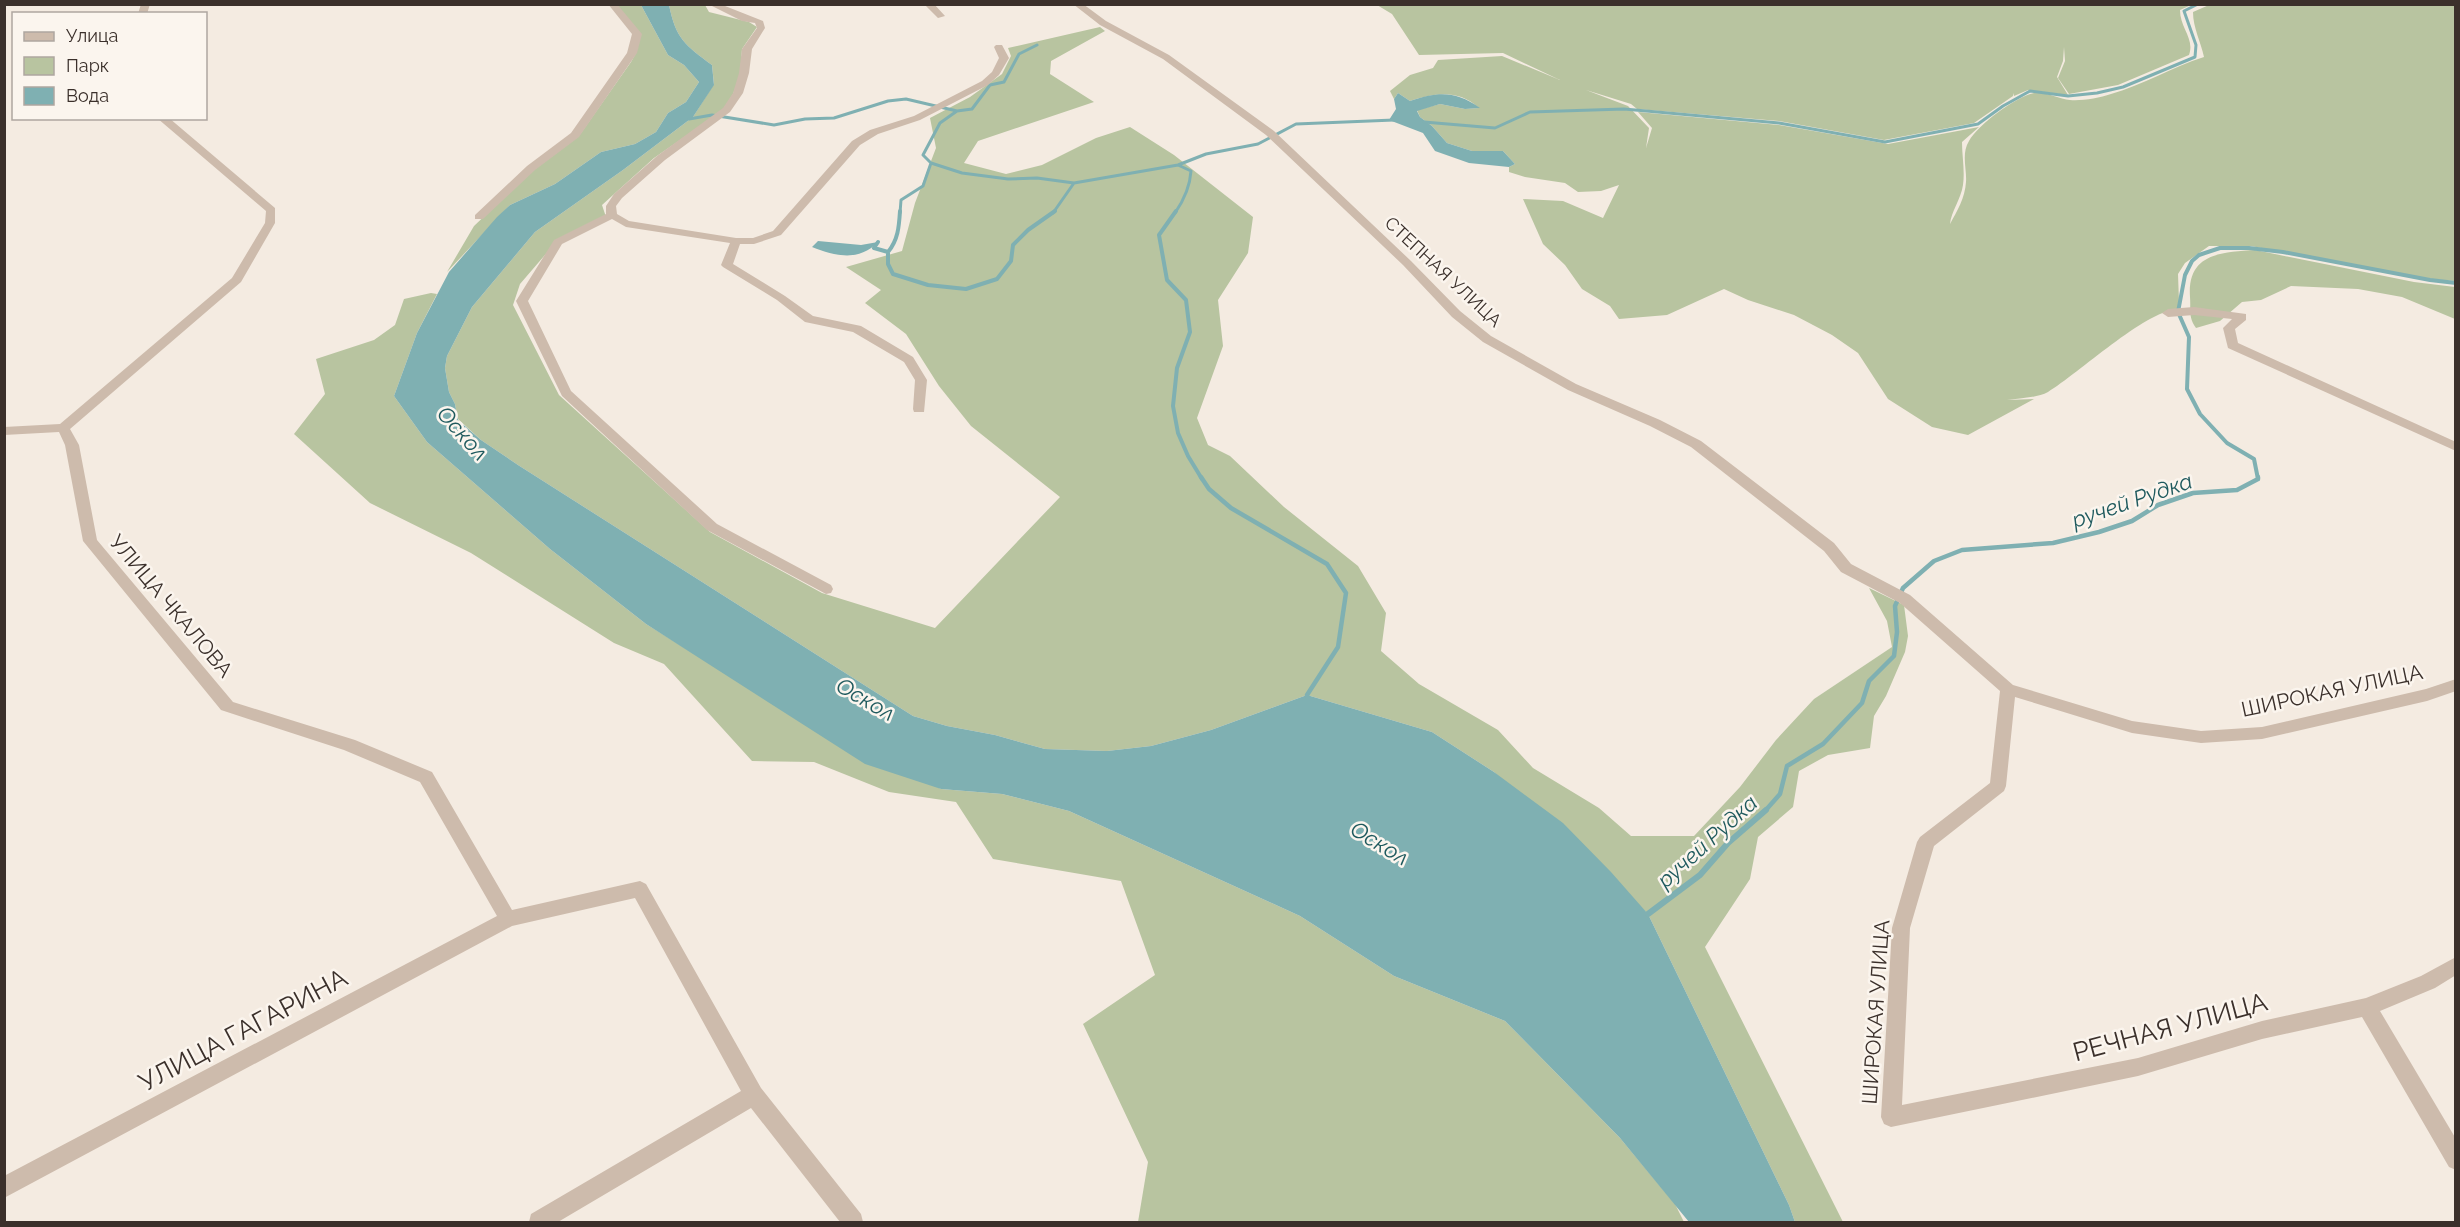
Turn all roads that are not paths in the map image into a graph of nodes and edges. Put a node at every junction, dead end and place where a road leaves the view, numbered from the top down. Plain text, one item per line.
1 (612, 4) edge
2 (712, 4) edge
3 (927, 4) edge
4 (1077, 4) edge
5 (941, 16) dead end
6 (999, 47) dead end
7 (164, 120) edge
8 (612, 215) junction
9 (479, 217) dead end
10 (736, 241) junction
11 (2168, 313) dead end
12 (919, 409) dead end
13 (63, 428) junction
14 (4, 431) edge
15 (2456, 447) edge
16 (826, 589) dead end
17 (2456, 685) edge
18 (2008, 689) junction
19 (508, 919) junction
20 (2456, 965) edge
21 (2367, 1007) junction
22 (754, 1095) junction
23 (1890, 1118) joint
24 (2456, 1160) edge
25 (4, 1188) edge
26 (540, 1222) edge
27 (853, 1222) edge

1 - 9 street
2 - 8 street
3 - 5 street
4 - 18 street, СТЕПНАЯ УЛИЦА
6 - 10 street
7 - 13 street
8 - 10 street
8 - 16 street
10 - 12 street
11 - 15 street
13 - 14 street
13 - 19 street, УЛИЦА ЧКАЛОВА
17 - 18 street, ШИРОКАЯ УЛИЦА
18 - 23 street, ШИРОКАЯ УЛИЦА
19 - 22 street, УЛИЦА ГАГАРИНА
19 - 25 street, УЛИЦА ГАГАРИНА
20 - 21 street, РЕЧНАЯ УЛИЦА
21 - 23 street, РЕЧНАЯ УЛИЦА
21 - 24 street
22 - 26 street
22 - 27 street

